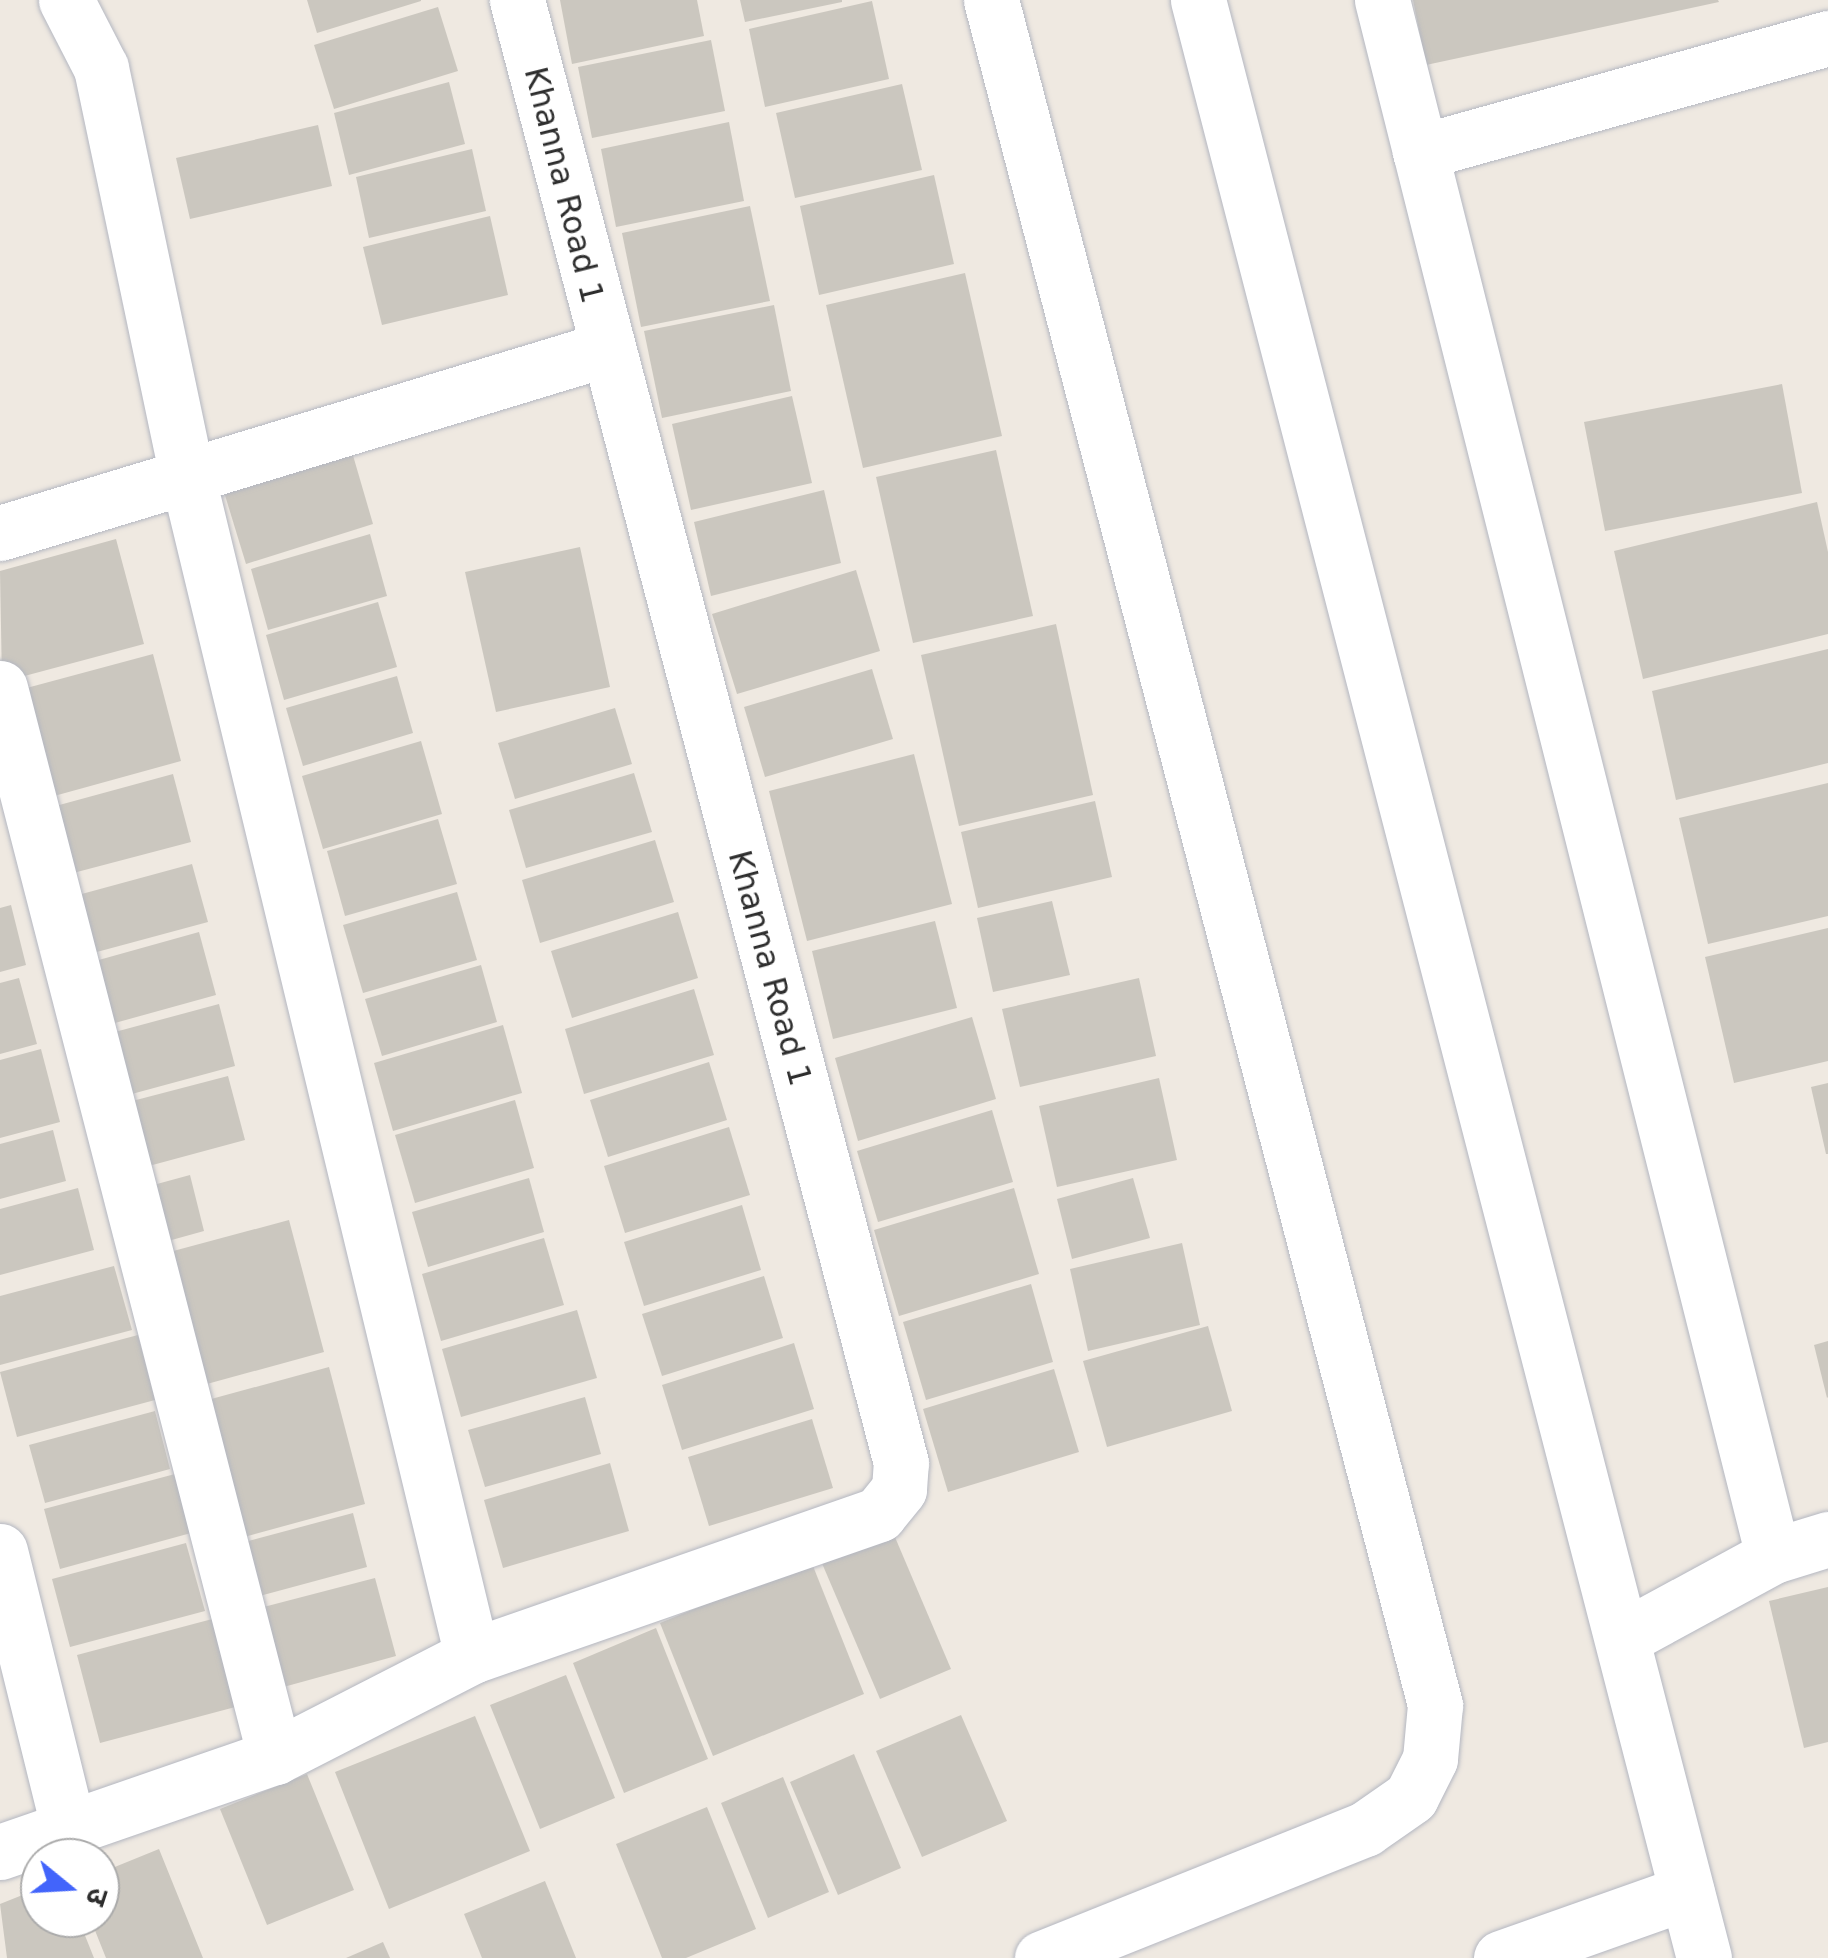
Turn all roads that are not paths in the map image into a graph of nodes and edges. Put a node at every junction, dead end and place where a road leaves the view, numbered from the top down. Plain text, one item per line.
1 (66, 0) edge
2 (517, 0) edge
3 (991, 0) edge
4 (1198, 0) edge
5 (1382, 0) edge
6 (1828, 38) edge
7 (1420, 152) junction
8 (606, 350) junction
9 (186, 470) junction
10 (0, 533) edge
11 (0, 688) edge
12 (1828, 1540) edge
13 (0, 1551) edge
14 (1774, 1556) junction
15 (1624, 1636) junction
16 (472, 1656) junction
17 (275, 1757) junction
18 (68, 1825) junction
19 (0, 1852) edge
20 (1687, 1892) junction
21 (1042, 1958) edge
22 (1501, 1958) edge
23 (1704, 1958) edge

1 - 9 street
2 - 8 street, Khanna Road 1
3 - 21 street
4 - 15 street
5 - 7 street
6 - 7 street
7 - 14 street
8 - 9 street
8 - 16 street, Khanna Road 1
9 - 10 street
9 - 16 street
11 - 17 street
12 - 14 street
13 - 18 street
14 - 15 street
15 - 20 street
16 - 17 street, Khanna Road 1
17 - 18 street, Khanna Road 1
18 - 19 street, Khanna Road 1
20 - 22 street
20 - 23 street

